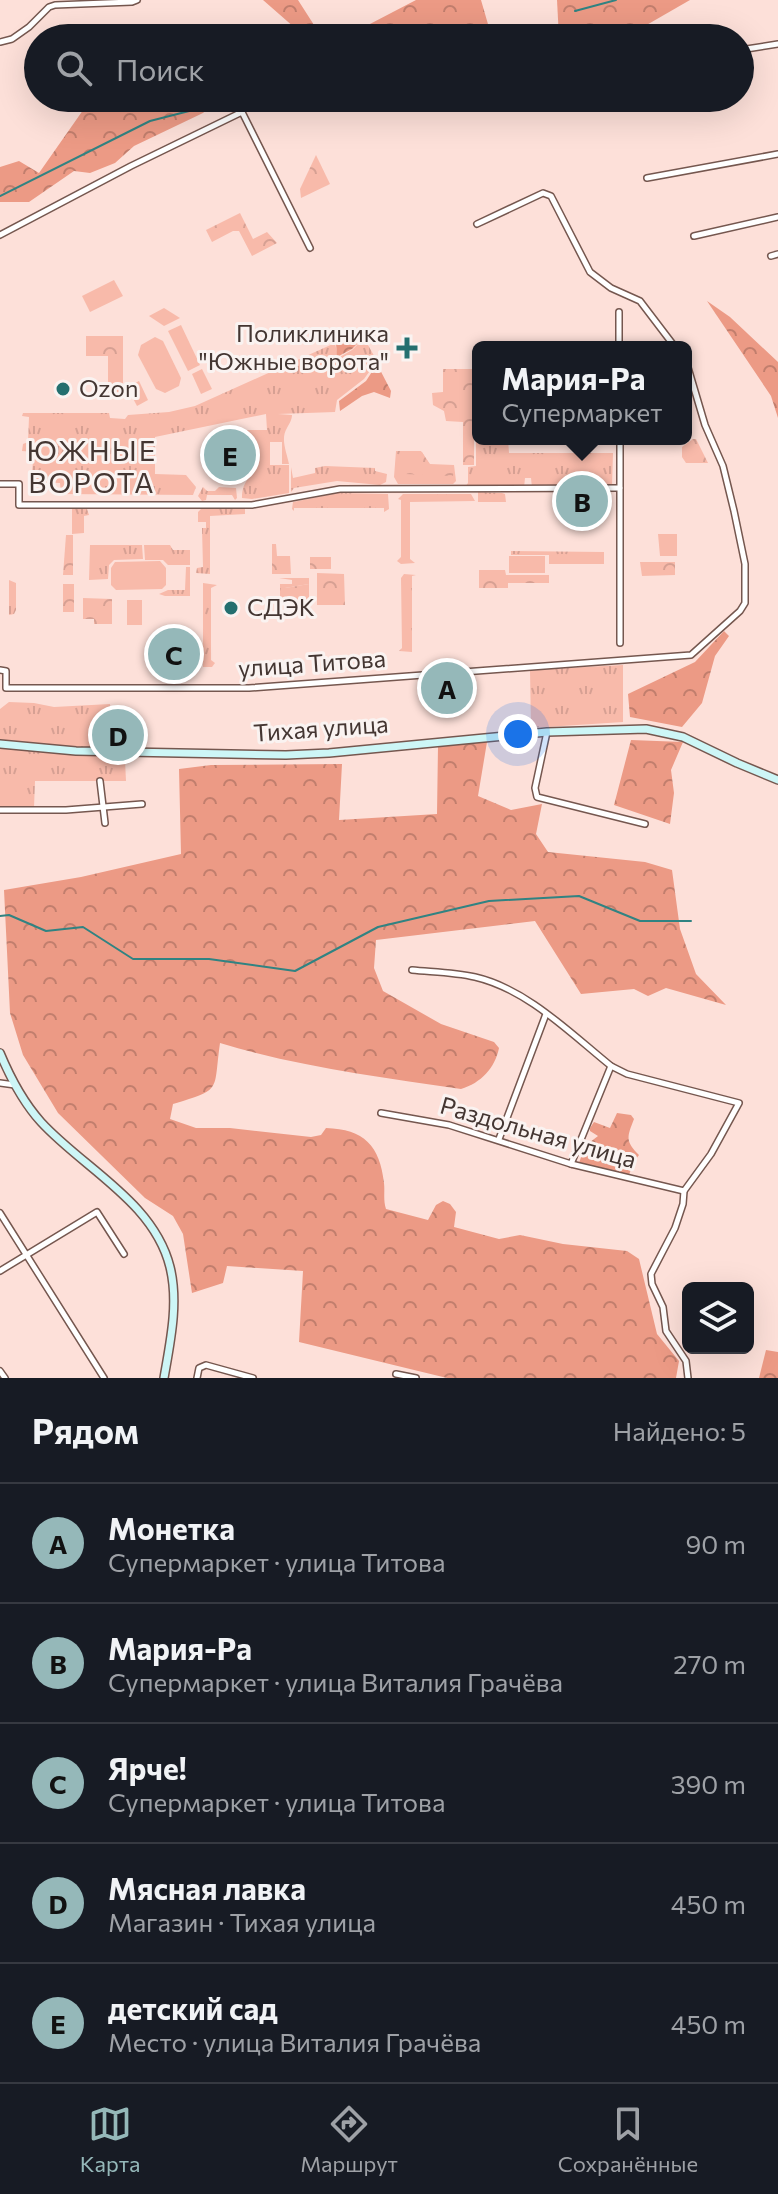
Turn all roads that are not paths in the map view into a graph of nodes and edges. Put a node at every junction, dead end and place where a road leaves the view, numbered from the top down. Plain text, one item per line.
1 (137, 0) edge
2 (48, 4) edge
3 (29, 24) edge
4 (24, 30) edge
5 (0, 42) edge
6 (778, 44) edge
7 (754, 48) edge
8 (778, 154) edge
9 (647, 178) dead end
10 (778, 217) edge
11 (477, 224) dead end
12 (0, 235) edge
13 (694, 236) dead end
14 (310, 248) dead end
15 (619, 312) dead end
16 (619, 341) edge
17 (670, 341) edge
18 (692, 381) edge
19 (620, 445) edge
20 (0, 484) edge
21 (620, 488) junction
22 (620, 643) dead end
23 (0, 670) edge
24 (547, 732) junction
25 (0, 744) edge
26 (778, 780) edge
27 (100, 781) dead end
28 (142, 804) dead end
29 (102, 807) junction
30 (0, 810) edge
31 (105, 823) dead end
32 (645, 824) dead end
33 (412, 970) dead end
34 (546, 1014) junction
35 (0, 1053) edge
36 (611, 1066) junction
37 (0, 1083) edge
38 (15, 1085) junction
39 (381, 1113) dead end
40 (499, 1139) junction
41 (571, 1164) junction
42 (684, 1191) junction
43 (0, 1213) edge
44 (124, 1254) dead end
45 (26, 1256) junction
46 (0, 1271) edge
47 (0, 1371) edge
48 (396, 1374) dead end
49 (5, 1378) edge
50 (104, 1378) edge
51 (164, 1378) edge
52 (197, 1378) edge
53 (253, 1378) edge
54 (416, 1378) edge
55 (688, 1378) edge

1 - 2 street
2 - 3 street
4 - 5 street
6 - 7 street
8 - 9 street
10 - 13 street
11 - 17 street
12 - 14 street
15 - 16 street
18 - 23 street, улица Титова
19 - 21 street
20 - 21 street
21 - 22 street
24 - 25 street, Тихая улица
24 - 26 street, Тихая улица
24 - 32 street
27 - 29 street
28 - 29 street
29 - 30 street
29 - 31 street
33 - 34 street
34 - 36 street
34 - 40 street
35 - 38 street
36 - 41 street
36 - 42 street
37 - 38 street
38 - 51 street
39 - 40 street, Раздольная улица
40 - 41 street, Раздольная улица
41 - 42 street, Раздольная улица
42 - 55 street
43 - 45 street
44 - 45 street
45 - 46 street
45 - 50 street
47 - 49 street
48 - 54 street
52 - 53 street

